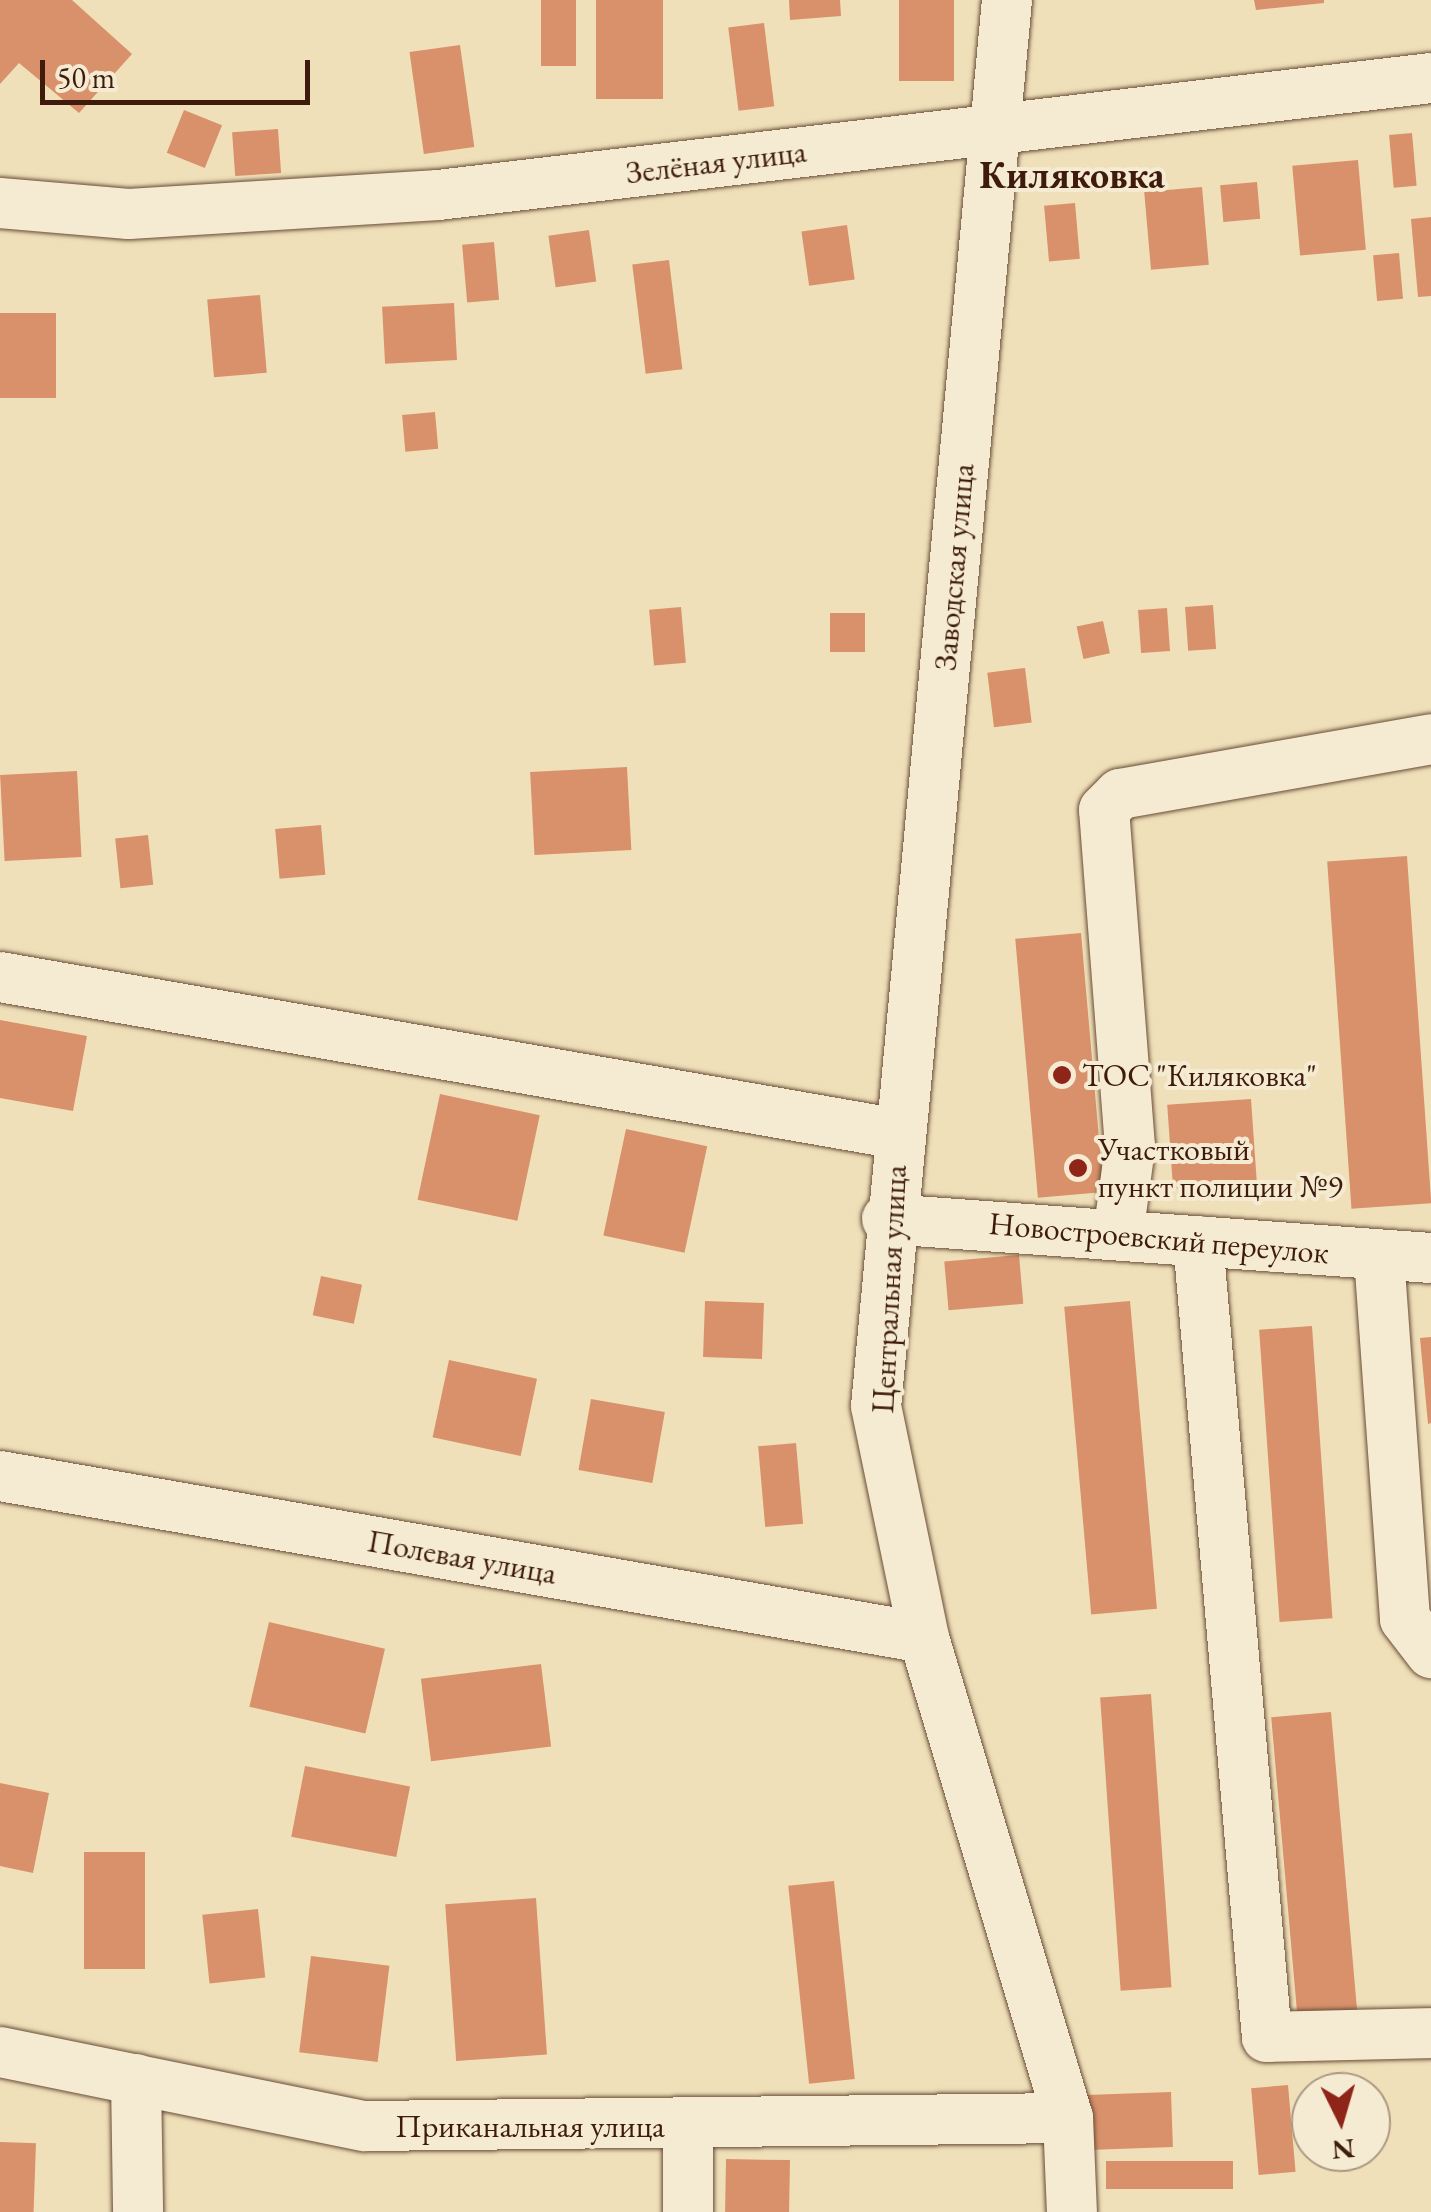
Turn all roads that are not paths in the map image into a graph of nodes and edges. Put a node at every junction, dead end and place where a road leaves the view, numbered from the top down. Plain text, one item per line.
1 (1007, 0) edge
2 (1431, 78) edge
3 (996, 129) junction
4 (0, 203) edge
5 (1431, 739) edge
6 (0, 977) edge
7 (899, 1134) junction
8 (887, 1220) junction
9 (1118, 1234) junction
10 (1198, 1241) junction
11 (1379, 1256) junction
12 (1431, 1258) edge
13 (0, 1476) edge
14 (924, 1638) junction
15 (1431, 1653) edge
16 (1431, 2033) edge
17 (0, 2052) edge
18 (136, 2078) junction
19 (1068, 2118) junction
20 (688, 2127) junction
21 (138, 2212) edge
22 (688, 2212) edge
23 (1072, 2212) edge

1 - 3 street, Заводская улица
2 - 3 street, Зелёная улица
3 - 4 street, Зелёная улица
3 - 7 street, Заводская улица
5 - 9 street
6 - 7 street, Центральная улица
7 - 8 street, Центральная улица
8 - 9 street, Новостроевский переулок
8 - 14 street, Центральная улица
9 - 10 street, Новостроевский переулок
10 - 11 street, Новостроевский переулок
10 - 16 street
11 - 12 street, Новостроевский переулок
11 - 15 street
13 - 14 street, Полевая улица
14 - 19 street, Центральная улица
17 - 18 street, Приканальная улица
18 - 20 street, Приканальная улица
18 - 21 street
19 - 20 street, Приканальная улица
19 - 23 street, Центральная улица
20 - 22 street

